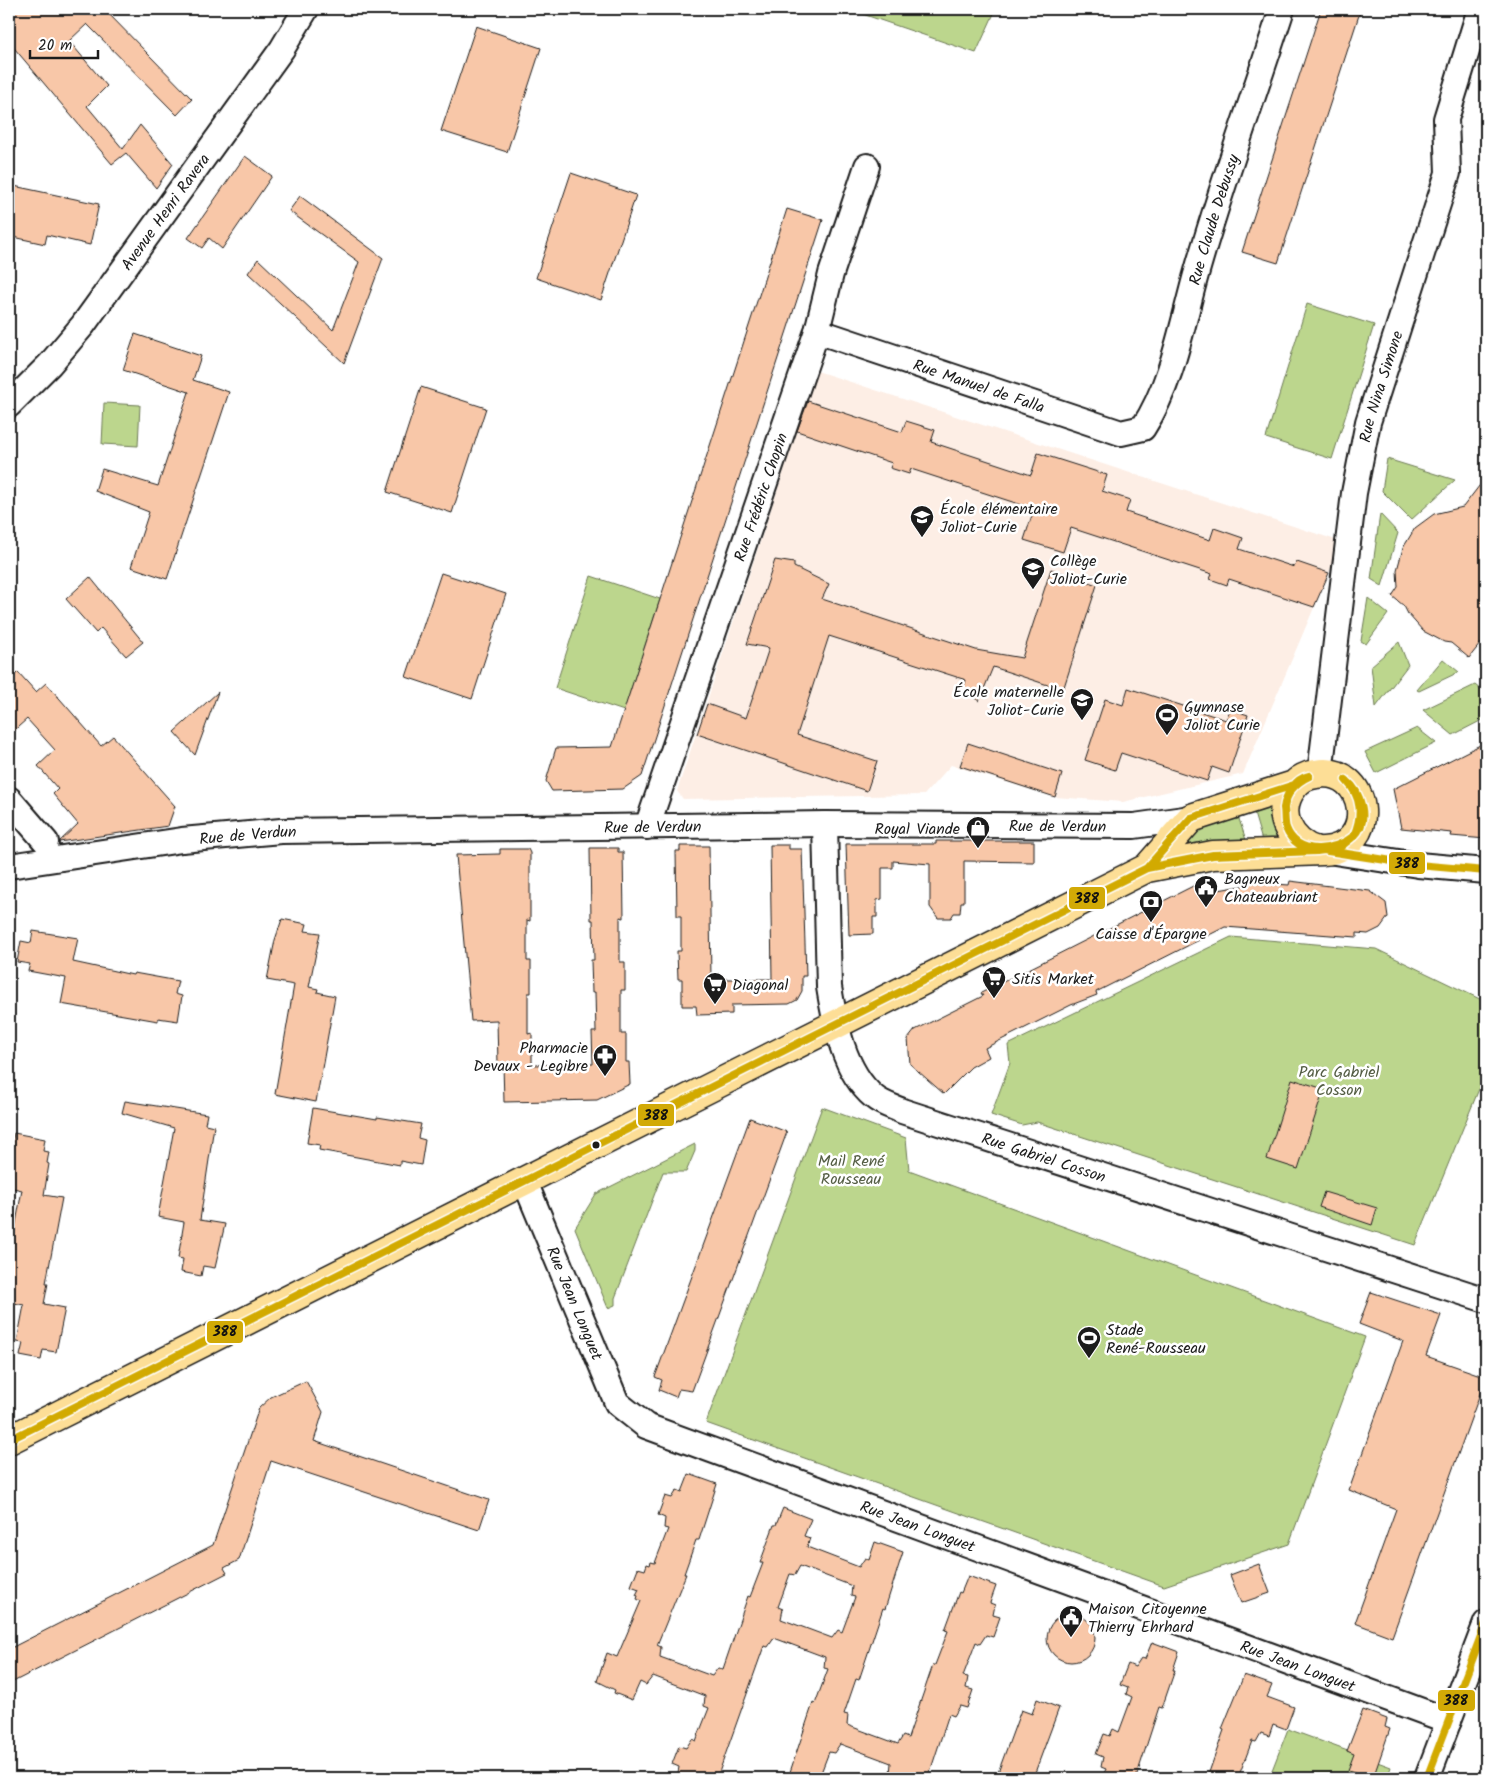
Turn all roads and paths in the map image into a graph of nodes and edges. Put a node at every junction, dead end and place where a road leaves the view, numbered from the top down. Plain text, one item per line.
1 (306, 9) edge
2 (1282, 9) edge
3 (1480, 9) edge
4 (867, 166) dead end
5 (817, 331) junction
6 (9, 404) edge
7 (1143, 428) joint
8 (1320, 773) junction
9 (1294, 785) junction
10 (9, 798) edge
11 (1191, 818) junction
12 (825, 824) junction
13 (647, 827) junction
14 (1360, 827) junction
15 (46, 842) dead end
16 (1323, 851) junction
17 (1394, 861) junction
18 (9, 866) edge
19 (1147, 868) junction
20 (1486, 871) edge
21 (837, 1025) junction
22 (525, 1182) junction
23 (1486, 1300) edge
24 (9, 1440) edge
25 (1486, 1623) edge
26 (1448, 1721) junction
27 (1427, 1778) edge

1 - 6 street, Avenue Henri Ravera
2 - 7 street, Rue Claude Debussy
3 - 8 street, Rue Nina Simone
4 - 5 street, Rue Frédéric Chopin
5 - 7 street, Rue Manuel de Falla
5 - 13 street, Rue Frédéric Chopin
8 - 9 main road
8 - 14 main road
9 - 11 main road, Rue de Verdun
9 - 16 main road
10 - 15 street
11 - 12 street, Rue de Verdun
11 - 19 main road
12 - 13 street, Rue de Verdun
12 - 21 street, Rue Gabriel Cosson
13 - 18 street, Rue de Verdun
14 - 16 main road
14 - 17 street
16 - 17 street
16 - 19 main road
17 - 20 street
19 - 21 main road
21 - 22 main road
21 - 23 street, Rue Gabriel Cosson
22 - 24 main road
22 - 26 street, Rue Jean Longuet
25 - 26 street
26 - 27 street

